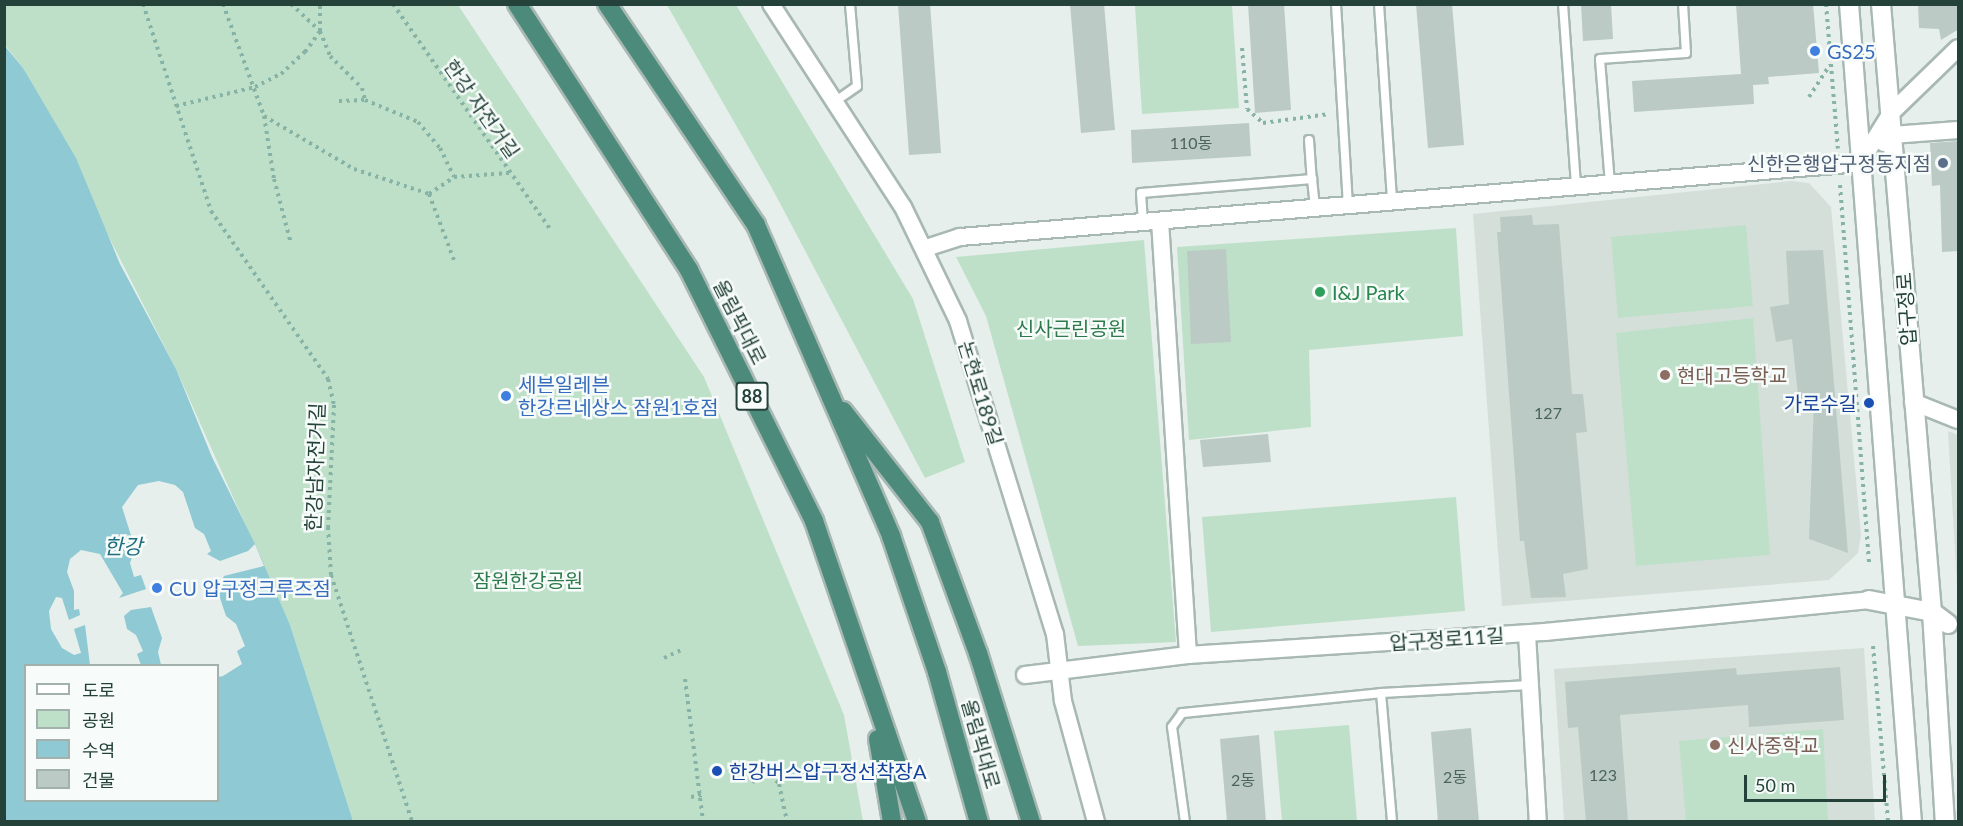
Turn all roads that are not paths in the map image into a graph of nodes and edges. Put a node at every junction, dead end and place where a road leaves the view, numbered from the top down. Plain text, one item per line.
1 (517, 4) edge
2 (607, 4) edge
3 (771, 4) edge
4 (1336, 4) edge
5 (1379, 4) edge
6 (1563, 4) edge
7 (1683, 4) edge
8 (1850, 4) edge
9 (1881, 4) edge
10 (849, 6) edge
11 (1959, 48) edge
12 (833, 103) junction
13 (1891, 112) junction
14 (1959, 130) edge
15 (1892, 135) junction
16 (1309, 140) dead end
17 (1860, 163) junction
18 (1312, 179) junction
19 (1610, 184) junction
20 (1576, 187) junction
21 (1392, 202) junction
22 (1348, 205) junction
23 (1315, 208) junction
24 (1151, 221) junction
25 (926, 248) junction
26 (826, 388) junction
27 (1913, 402) junction
28 (1959, 420) edge
29 (1869, 600) joint
30 (1898, 604) junction
31 (1932, 612) junction
32 (1948, 624) dead end
33 (1527, 634) junction
34 (1188, 655) junction
35 (1062, 670) junction
36 (1025, 675) dead end
37 (1530, 685) junction
38 (870, 693) junction
39 (1382, 693) junction
40 (1949, 813) edge
41 (892, 822) edge
42 (917, 822) edge
43 (979, 822) edge
44 (1031, 822) edge
45 (1096, 822) edge
46 (1185, 822) edge
47 (1392, 822) edge
48 (1538, 822) edge
49 (1912, 822) edge

1 - 38 highway, 올림픽대로 / 88
2 - 26 highway, 올림픽대로
3 - 12 street, 논현로189길
4 - 22 lane
5 - 21 lane
6 - 20 lane
7 - 19 lane
8 - 17 main road, 압구정로
9 - 13 main road, 압구정로
10 - 12 lane
11 - 13 street
12 - 25 street, 논현로189길
13 - 15 main road, 압구정로
13 - 17 street
14 - 15 street
15 - 17 street
15 - 27 main road, 압구정로
16 - 18 lane
17 - 19 street
17 - 30 main road, 압구정로
18 - 23 lane
18 - 24 lane
19 - 20 street
20 - 21 street
21 - 22 street
22 - 23 street
23 - 24 street
24 - 25 street
24 - 34 street
25 - 35 street, 논현로189길
26 - 43 highway, 올림픽대로
26 - 44 highway
27 - 28 street
27 - 31 main road, 압구정로
29 - 30 main road
29 - 33 street, 압구정로11길
30 - 31 main road
30 - 49 main road, 압구정로
31 - 32 main road
31 - 40 main road, 압구정로
33 - 34 street, 압구정로11길
33 - 37 street
34 - 35 street, 압구정로11길
35 - 36 street, 압구정로11길
35 - 45 street, 논현로189길
37 - 39 lane
37 - 48 street
38 - 41 highway
38 - 42 highway, 올림픽대로 / 88
39 - 46 lane
39 - 47 lane

